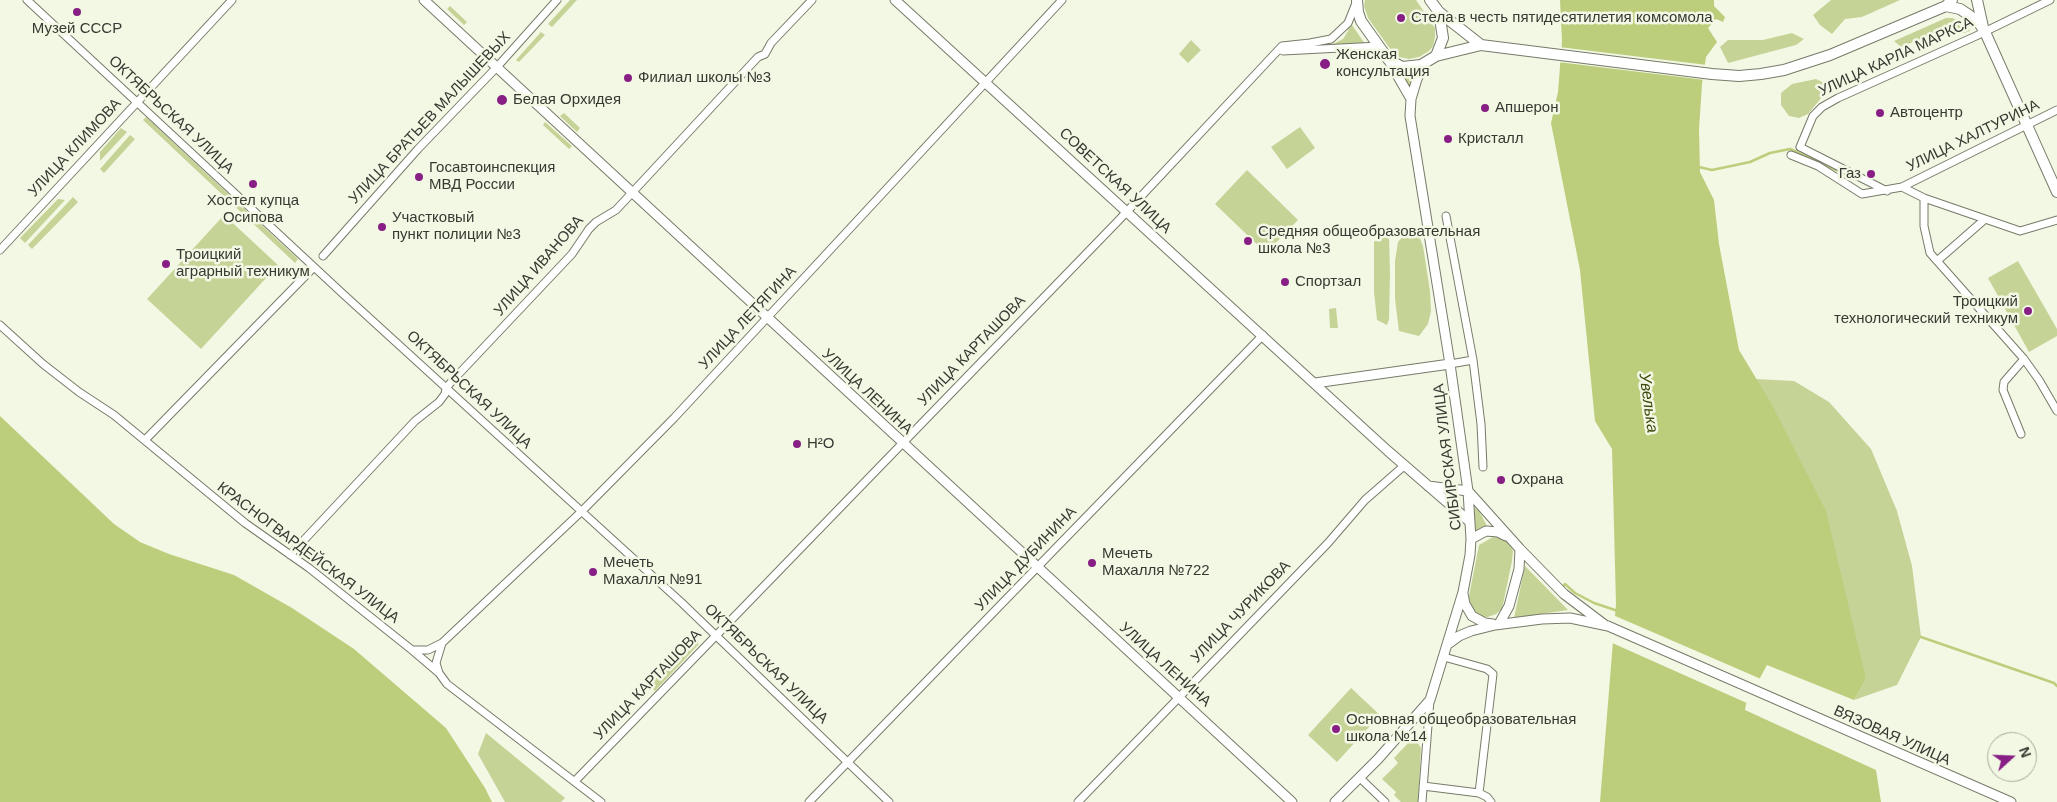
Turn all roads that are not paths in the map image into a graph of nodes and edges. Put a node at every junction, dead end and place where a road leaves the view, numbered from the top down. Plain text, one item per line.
1 (27, 0) edge
2 (232, 0) edge
3 (424, 0) edge
4 (557, 0) edge
5 (812, 0) edge
6 (895, 0) edge
7 (1062, 0) edge
8 (1430, 0) edge
9 (1977, 0) edge
10 (2050, 0) edge
11 (1357, 1) edge
12 (1949, 3) edge
13 (1439, 12) junction
14 (1985, 32) junction
15 (1481, 45) junction
16 (1378, 46) junction
17 (1280, 48) junction
18 (1436, 56) junction
19 (1388, 59) junction
20 (1425, 63) junction
21 (497, 67) junction
22 (985, 82) junction
23 (1411, 99) junction
24 (137, 102) junction
25 (2057, 110) edge
26 (2026, 125) junction
27 (1791, 156) dead end
28 (1902, 187) junction
29 (1887, 191) junction
30 (2057, 192) edge
31 (632, 193) junction
32 (1924, 198) junction
33 (1127, 210) junction
34 (1446, 216) dead end
35 (1984, 220) junction
36 (2057, 220) edge
37 (0, 250) edge
38 (323, 256) dead end
39 (1937, 261) junction
40 (314, 267) junction
41 (767, 319) junction
42 (0, 325) edge
43 (1263, 335) junction
44 (2024, 359) junction
45 (1473, 360) junction
46 (1450, 364) junction
47 (1315, 383) junction
48 (446, 388) junction
49 (2057, 411) edge
50 (2021, 434) dead end
51 (145, 440) junction
52 (902, 442) junction
53 (1405, 465) junction
54 (1483, 467) dead end
55 (1427, 486) junction
56 (1468, 491) junction
57 (582, 511) junction
58 (1470, 522) junction
59 (1511, 538) junction
60 (1471, 539) junction
61 (1520, 549) junction
62 (290, 555) junction
63 (1037, 567) junction
64 (1463, 592) junction
65 (1497, 624) junction
66 (1608, 626) junction
67 (716, 635) junction
68 (442, 643) junction
69 (1448, 644) junction
70 (412, 650) junction
71 (1444, 657) junction
72 (438, 673) junction
73 (1180, 696) junction
74 (1430, 700) junction
75 (848, 761) junction
76 (1360, 778) junction
77 (575, 780) junction
78 (1423, 786) junction
79 (1478, 793) junction
80 (601, 802) edge
81 (809, 802) edge
82 (889, 802) edge
83 (1078, 802) edge
84 (1292, 802) edge
85 (1334, 802) edge
86 (1385, 802) edge
87 (1422, 802) edge
88 (1490, 802) edge
89 (2011, 802) edge

1 - 24 street, ОКТЯБРЬСКАЯ УЛИЦА
2 - 24 street, УЛИЦА КЛИМОВА
3 - 21 street, УЛИЦА ЛЕНИНА
4 - 21 street, УЛИЦА БРАТЬЕВ МАЛЫШЕВЫХ
5 - 31 street, УЛИЦА ИВАНОВА
6 - 22 street, СОВЕТСКАЯ УЛИЦА
7 - 22 street, УЛИЦА ЛЕТЯГИНА
8 - 13 main road
9 - 14 main road
10 - 14 street, УЛИЦА КАРЛА МАРКСА
11 - 16 main road
11 - 17 street
12 - 14 main road
12 - 15 main road, УЛИЦА КАРЛА МАРКСА
13 - 15 main road
13 - 18 main road
14 - 26 main road
14 - 29 street, УЛИЦА КАРЛА МАРКСА
15 - 18 main road
16 - 17 street
16 - 19 main road
17 - 33 street, УЛИЦА КАРТАШОВА
18 - 20 main road
19 - 20 main road
19 - 23 street, СИБИРСКАЯ УЛИЦА
20 - 23 street, СИБИРСКАЯ УЛИЦА
21 - 31 street, УЛИЦА ЛЕНИНА
21 - 38 street, УЛИЦА БРАТЬЕВ МАЛЫШЕВЫХ
22 - 33 street, СОВЕТСКАЯ УЛИЦА
22 - 41 street, УЛИЦА ЛЕТЯГИНА
23 - 46 street, СИБИРСКАЯ УЛИЦА
24 - 37 street, УЛИЦА КЛИМОВА
24 - 40 street, ОКТЯБРЬСКАЯ УЛИЦА
25 - 26 street, УЛИЦА ХАЛТУРИНА
26 - 28 street, УЛИЦА ХАЛТУРИНА
26 - 30 main road
27 - 29 street, УЛИЦА ХАЛТУРИНА
28 - 29 street, УЛИЦА ХАЛТУРИНА
28 - 32 street
31 - 41 street, УЛИЦА ЛЕНИНА
31 - 48 street, УЛИЦА ИВАНОВА
32 - 35 street
32 - 39 street
33 - 43 street, СОВЕТСКАЯ УЛИЦА
33 - 52 street, УЛИЦА КАРТАШОВА
34 - 45 street
35 - 36 street
35 - 39 street
39 - 44 street
40 - 48 street, ОКТЯБРЬСКАЯ УЛИЦА
40 - 51 street
41 - 52 street, УЛИЦА ЛЕНИНА
41 - 57 street, УЛИЦА ЛЕТЯГИНА
42 - 51 street, КРАСНОГВАРДЕЙСКАЯ УЛИЦА
43 - 47 street, СОВЕТСКАЯ УЛИЦА
43 - 63 street, УЛИЦА ДУБИНИНА
44 - 49 street
44 - 50 street
45 - 46 street
45 - 54 street
46 - 47 street
46 - 56 street, СИБИРСКАЯ УЛИЦА
47 - 53 street, СОВЕТСКАЯ УЛИЦА
48 - 57 street, ОКТЯБРЬСКАЯ УЛИЦА
48 - 62 street, УЛИЦА ИВАНОВА
51 - 62 street, КРАСНОГВАРДЕЙСКАЯ УЛИЦА
52 - 63 street, УЛИЦА ЛЕНИНА
52 - 67 street, УЛИЦА КАРТАШОВА
53 - 55 street, СОВЕТСКАЯ УЛИЦА
53 - 73 street, УЛИЦА ЧУРИКОВА
55 - 56 street
55 - 58 street, СОВЕТСКАЯ УЛИЦА
56 - 58 street, СИБИРСКАЯ УЛИЦА
56 - 59 street
57 - 67 street, ОКТЯБРЬСКАЯ УЛИЦА
57 - 68 street, УЛИЦА ЛЕТЯГИНА
58 - 60 street, СИБИРСКАЯ УЛИЦА
59 - 60 street
59 - 61 street
60 - 64 street, СИБИРСКАЯ УЛИЦА
61 - 65 street
61 - 66 street
62 - 70 street, КРАСНОГВАРДЕЙСКАЯ УЛИЦА
63 - 73 street, УЛИЦА ЛЕНИНА
63 - 75 street, УЛИЦА ДУБИНИНА
64 - 65 street
64 - 69 street, СИБИРСКАЯ УЛИЦА
65 - 66 street
65 - 69 street
66 - 89 street, ВЯЗОВАЯ УЛИЦА
67 - 75 street, ОКТЯБРЬСКАЯ УЛИЦА
67 - 77 street, УЛИЦА КАРТАШОВА
68 - 70 street, УЛИЦА ЛЕТЯГИНА
68 - 72 street
69 - 71 street, СИБИРСКАЯ УЛИЦА
70 - 72 street, КРАСНОГВАРДЕЙСКАЯ УЛИЦА
71 - 74 street, СИБИРСКАЯ УЛИЦА
71 - 79 street
72 - 77 street, КРАСНОГВАРДЕЙСКАЯ УЛИЦА
73 - 83 street, УЛИЦА ЧУРИКОВА
73 - 84 street, УЛИЦА ЛЕНИНА
74 - 76 street, СИБИРСКАЯ УЛИЦА
74 - 78 street
75 - 81 street, УЛИЦА ДУБИНИНА
75 - 82 street, ОКТЯБРЬСКАЯ УЛИЦА
76 - 85 street, СИБИРСКАЯ УЛИЦА
76 - 86 street
77 - 80 street, КРАСНОГВАРДЕЙСКАЯ УЛИЦА
78 - 79 street
78 - 87 street
79 - 88 street

